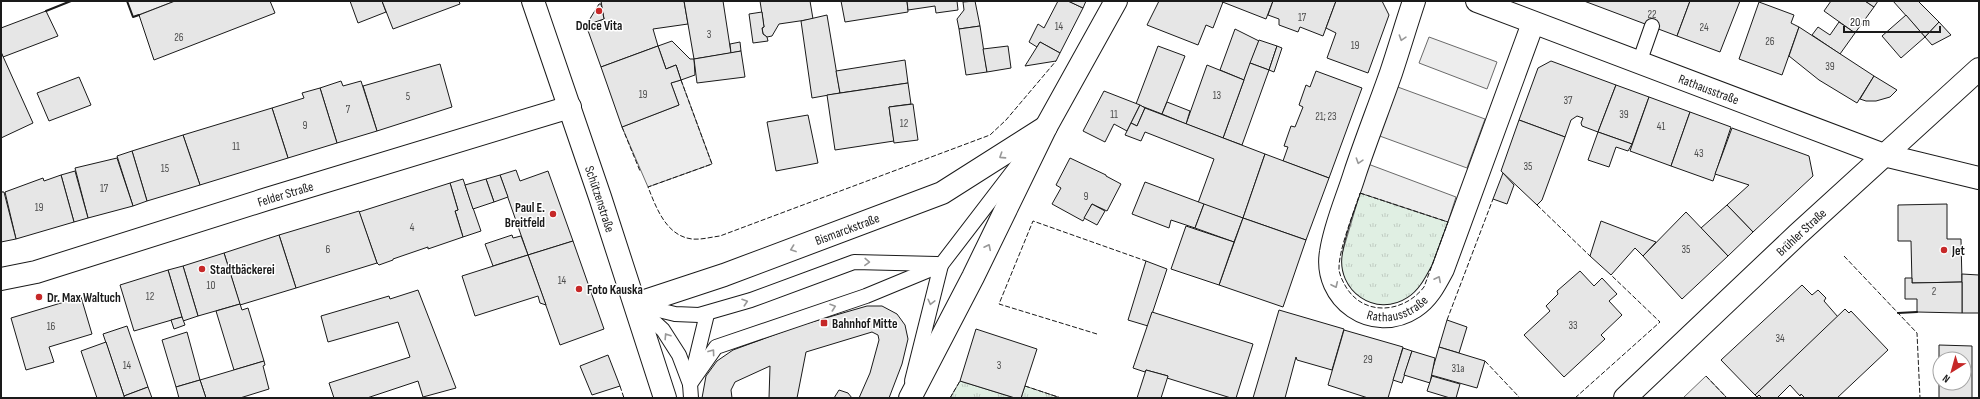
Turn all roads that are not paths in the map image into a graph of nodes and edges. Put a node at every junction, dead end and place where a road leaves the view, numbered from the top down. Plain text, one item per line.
1 (533, 1) edge
2 (1116, 1) edge
3 (1414, 1) edge
4 (1477, 1) edge
5 (1533, 23) junction
6 (1652, 26) dead end
7 (1639, 63) junction
8 (1979, 69) edge
9 (570, 107) junction
10 (1046, 128) junction
11 (1884, 155) junction
12 (1979, 178) edge
13 (941, 264) junction
14 (1, 279) edge
15 (636, 304) junction
16 (708, 314) junction
17 (690, 391) edge
18 (665, 398) edge
19 (909, 398) edge
20 (1625, 398) edge

1 - 9 street, Schützenstraße
2 - 10 street, Bismarckstraße
3 -> 5 street, Rathausstraße
4 - 5 street, Rathausstraße
5 - 7 street, Rathausstraße
6 - 7 lane
7 - 11 street, Rathausstraße
8 - 11 street, Brühler Straße
9 - 14 street, Felder Straße
9 - 15 street, Schützenstraße
10 - 13 lane
10 -> 15 street, Bismarckstraße
19 -> 10 street, Bismarckstraße
11 - 12 street, Rathausstraße
11 - 20 street, Brühler Straße
16 -> 13 lane
17 -> 13 lane
13 -> 19 lane, Bismarckstraße
15 - 16 lane
17 -> 15 lane
15 - 18 street, Schützenstraße
16 - 17 lane

